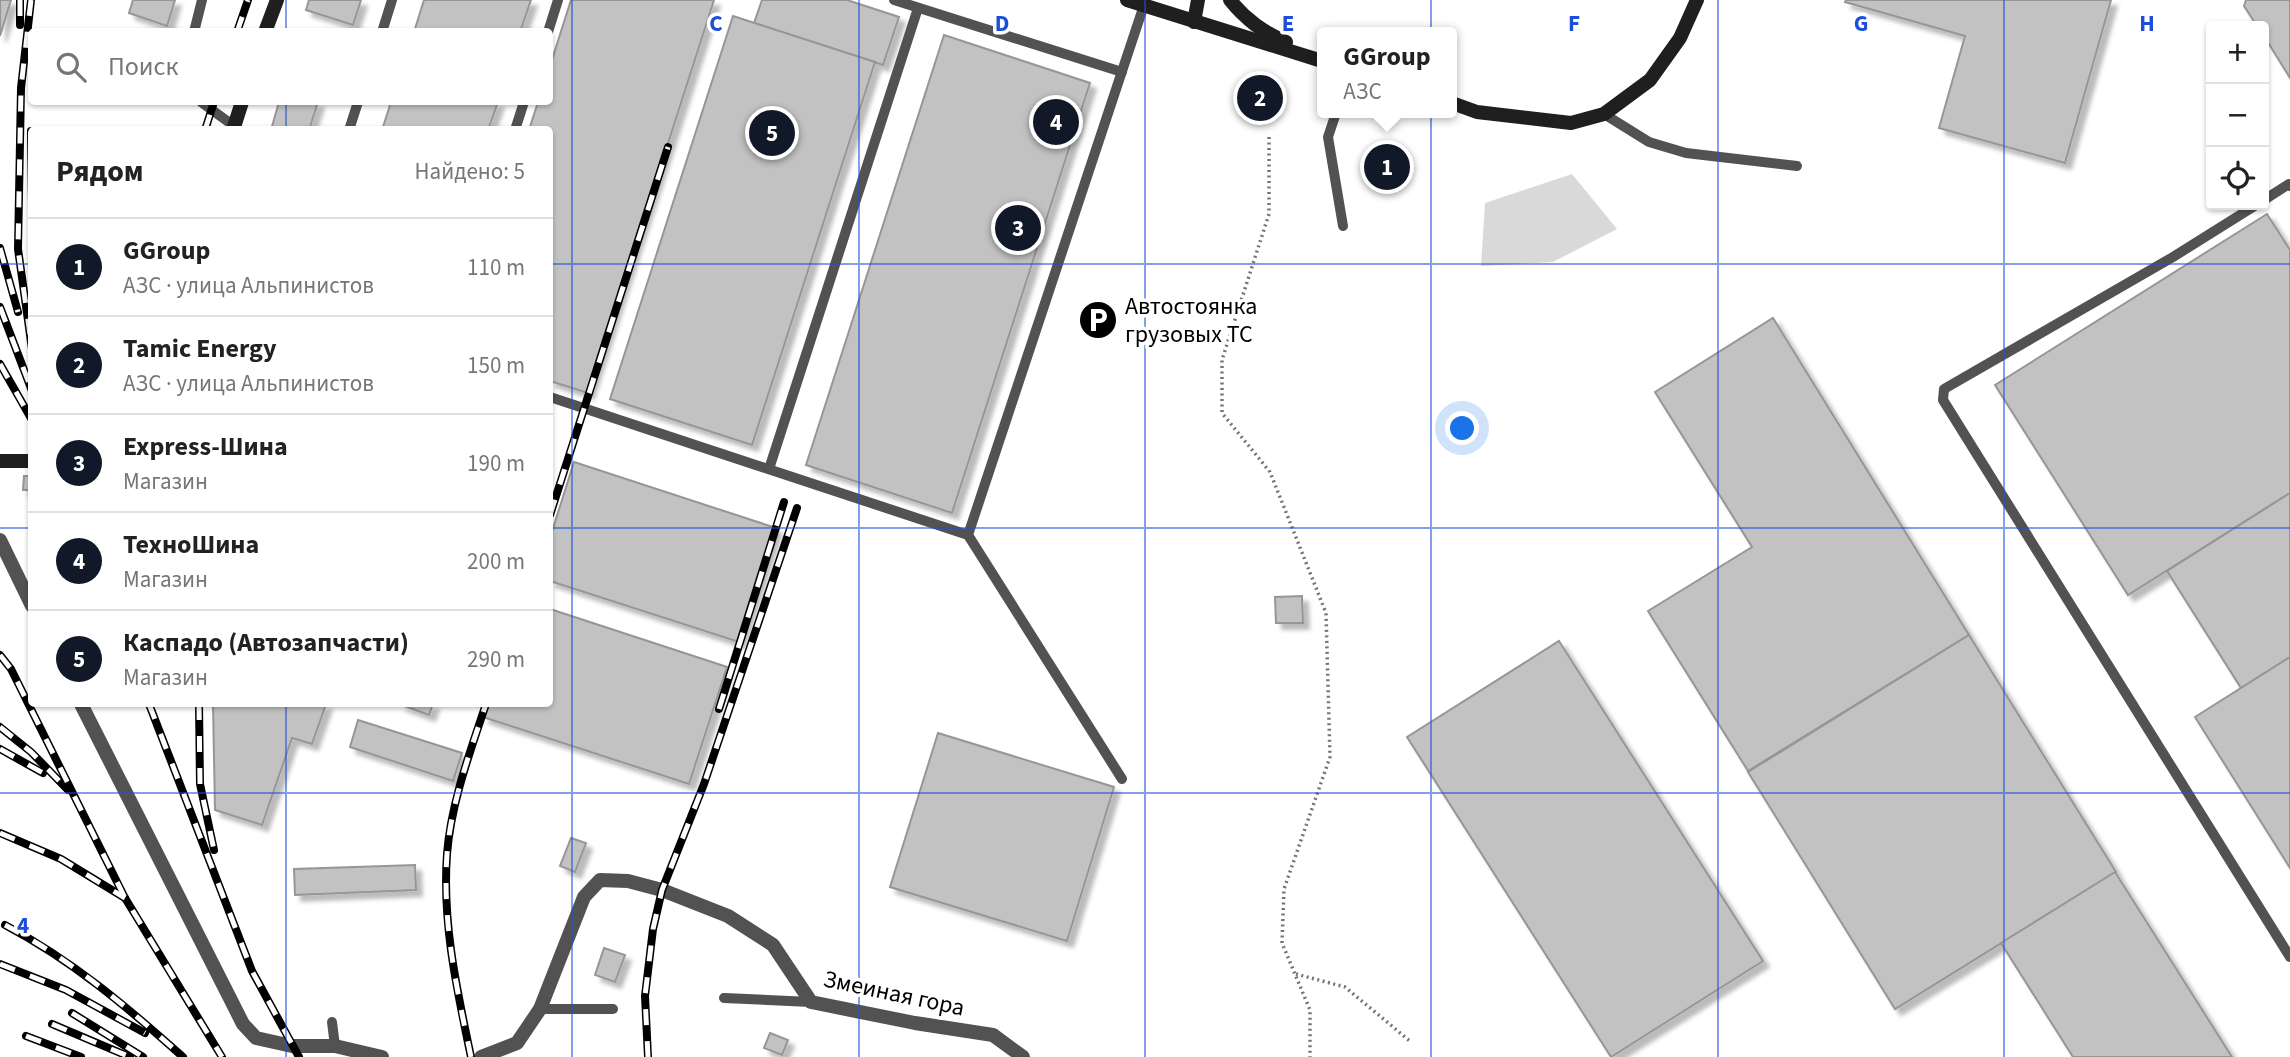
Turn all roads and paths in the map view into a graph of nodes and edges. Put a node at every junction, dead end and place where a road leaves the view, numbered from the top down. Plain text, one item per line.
1 (202, 0) edge
2 (277, 0) edge
3 (392, 0) edge
4 (558, 0) edge
5 (894, 0) edge
6 (1127, 0) edge
7 (1198, 0) edge
8 (1230, 0) edge
9 (1696, 0) edge
10 (1144, 5) junction
11 (918, 8) junction
12 (1195, 22) junction
13 (195, 28) edge
14 (266, 28) edge
15 (383, 28) edge
16 (549, 28) edge
17 (1317, 58) edge
18 (1317, 59) edge
19 (1122, 72) junction
20 (205, 105) edge
21 (241, 105) edge
22 (357, 105) edge
23 (523, 105) edge
24 (1457, 105) edge
25 (1604, 114) junction
26 (1334, 118) edge
27 (233, 126) edge
28 (234, 126) edge
29 (350, 126) edge
30 (515, 126) edge
31 (1269, 137) dead end
32 (1797, 166) dead end
33 (2290, 186) edge
34 (2269, 197) edge
35 (2248, 210) edge
36 (1343, 226) dead end
37 (553, 398) edge
38 (0, 461) edge
39 (28, 461) edge
40 (769, 470) junction
41 (968, 535) junction
42 (0, 540) edge
43 (28, 598) edge
44 (83, 707) edge
45 (1122, 779) dead end
46 (2290, 957) edge
47 (1296, 974) junction
48 (724, 998) dead end
49 (811, 1002) junction
50 (540, 1009) junction
51 (613, 1009) dead end
52 (332, 1023) dead end
53 (1411, 1042) dead end
54 (335, 1046) junction
55 (382, 1057) edge
56 (481, 1057) edge
57 (1023, 1057) edge
58 (1310, 1057) edge

1 - 13 lane
2 - 14 main road
3 - 15 lane
4 - 16 lane
5 - 11 lane
6 - 10 main road
7 - 12 main road
8 - 17 main road
9 - 25 main road
10 - 12 main road
10 - 19 lane
11 - 19 lane
11 - 40 lane
12 - 18 main road
19 - 41 lane
20 - 27 lane
21 - 28 main road
22 - 29 lane
23 - 30 lane
24 - 25 main road
25 - 32 lane
26 - 36 lane
31 - 47 path
33 - 34 lane
35 - 46 lane
37 - 40 lane
38 - 39 main road
40 - 41 lane
41 - 45 lane
42 - 43 street
44 - 54 street
47 - 53 path
47 - 58 path
48 - 49 lane
49 - 50 street, Змеиная гора
49 - 57 street, Змеиная гора
50 - 51 lane
50 - 56 street
52 - 54 lane
54 - 55 street

